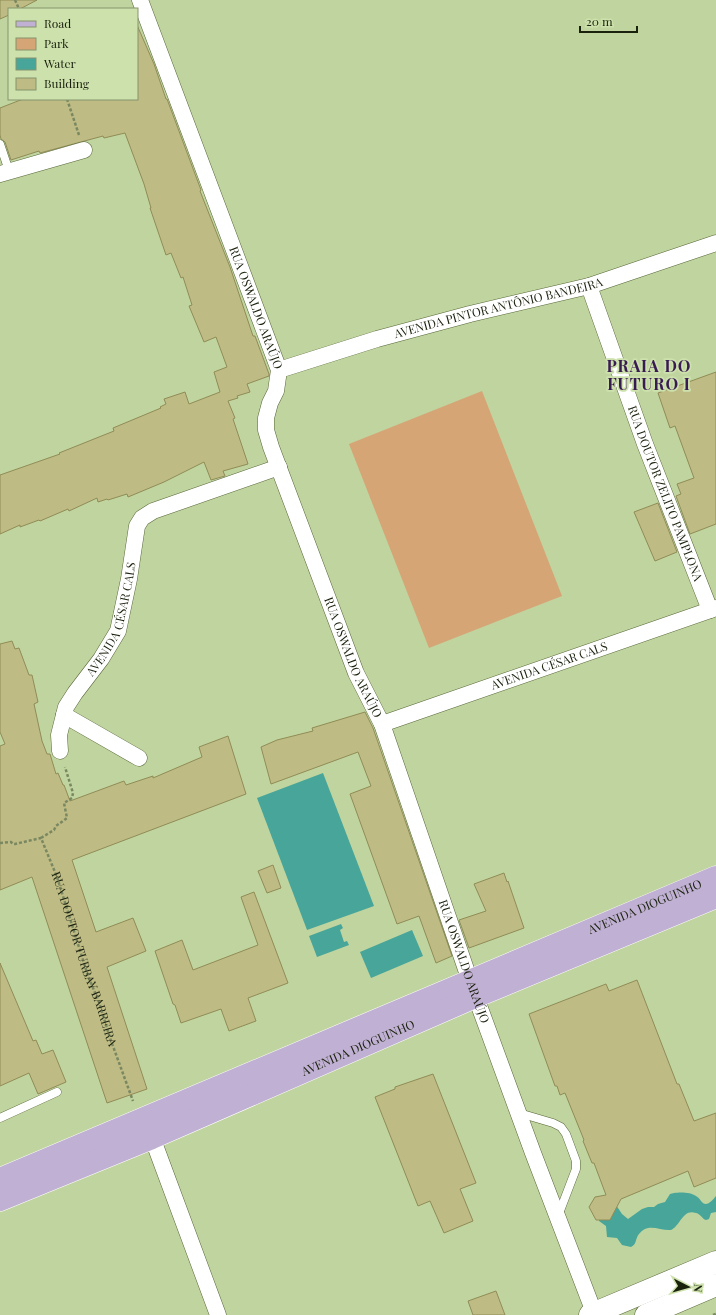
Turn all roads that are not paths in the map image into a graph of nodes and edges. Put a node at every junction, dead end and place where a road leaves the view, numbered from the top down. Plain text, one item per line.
1 (140, 0) edge
2 (0, 144) edge
3 (84, 150) road end
4 (5, 172) edge
5 (716, 243) edge
6 (589, 286) junction
7 (279, 370) junction
8 (279, 467) junction
9 (713, 609) edge
10 (64, 715) junction
11 (382, 724) junction
12 (60, 752) road end
13 (139, 758) dead end
14 (716, 877) edge
15 (716, 897) edge
16 (472, 989) junction
17 (58, 1092) dead end
18 (518, 1113) junction
19 (0, 1118) edge
20 (146, 1125) junction
21 (0, 1179) edge
22 (0, 1200) edge
23 (557, 1217) junction
24 (716, 1262) edge
25 (716, 1285) edge
26 (594, 1314) edge
27 (218, 1315) edge
28 (646, 1315) edge

1 - 7 street, RUA OSWALDO ARAÚJO
2 - 4 lane
3 - 4 street
5 - 6 street, AVENIDA PINTOR ANTÔNIO BANDEIRA
6 - 7 street, AVENIDA PINTOR ANTÔNIO BANDEIRA
6 - 9 street, RUA DOUTOR ZELITO PAMPLONA
7 - 8 street, RUA OSWALDO ARAÚJO
8 - 10 street, AVENIDA CÉSAR CALS
8 - 11 street, RUA OSWALDO ARAÚJO
9 - 11 street, AVENIDA CÉSAR CALS
10 - 12 street, AVENIDA CÉSAR CALS
10 - 13 street
11 - 16 street, RUA OSWALDO ARAÚJO
14 - 16 main road, AVENIDA DIOGUINHO
15 - 16 main road, AVENIDA DIOGUINHO
16 - 18 street, RUA OSWALDO ARAÚJO
16 - 20 main road, AVENIDA DIOGUINHO
17 - 19 lane
18 - 23 street, RUA OSWALDO ARAÚJO
18 - 23 lane
20 - 21 main road, AVENIDA DIOGUINHO
20 - 22 main road, AVENIDA DIOGUINHO
20 - 27 street
23 - 26 street, RUA OSWALDO ARAÚJO
24 - 26 main road
25 - 28 main road

